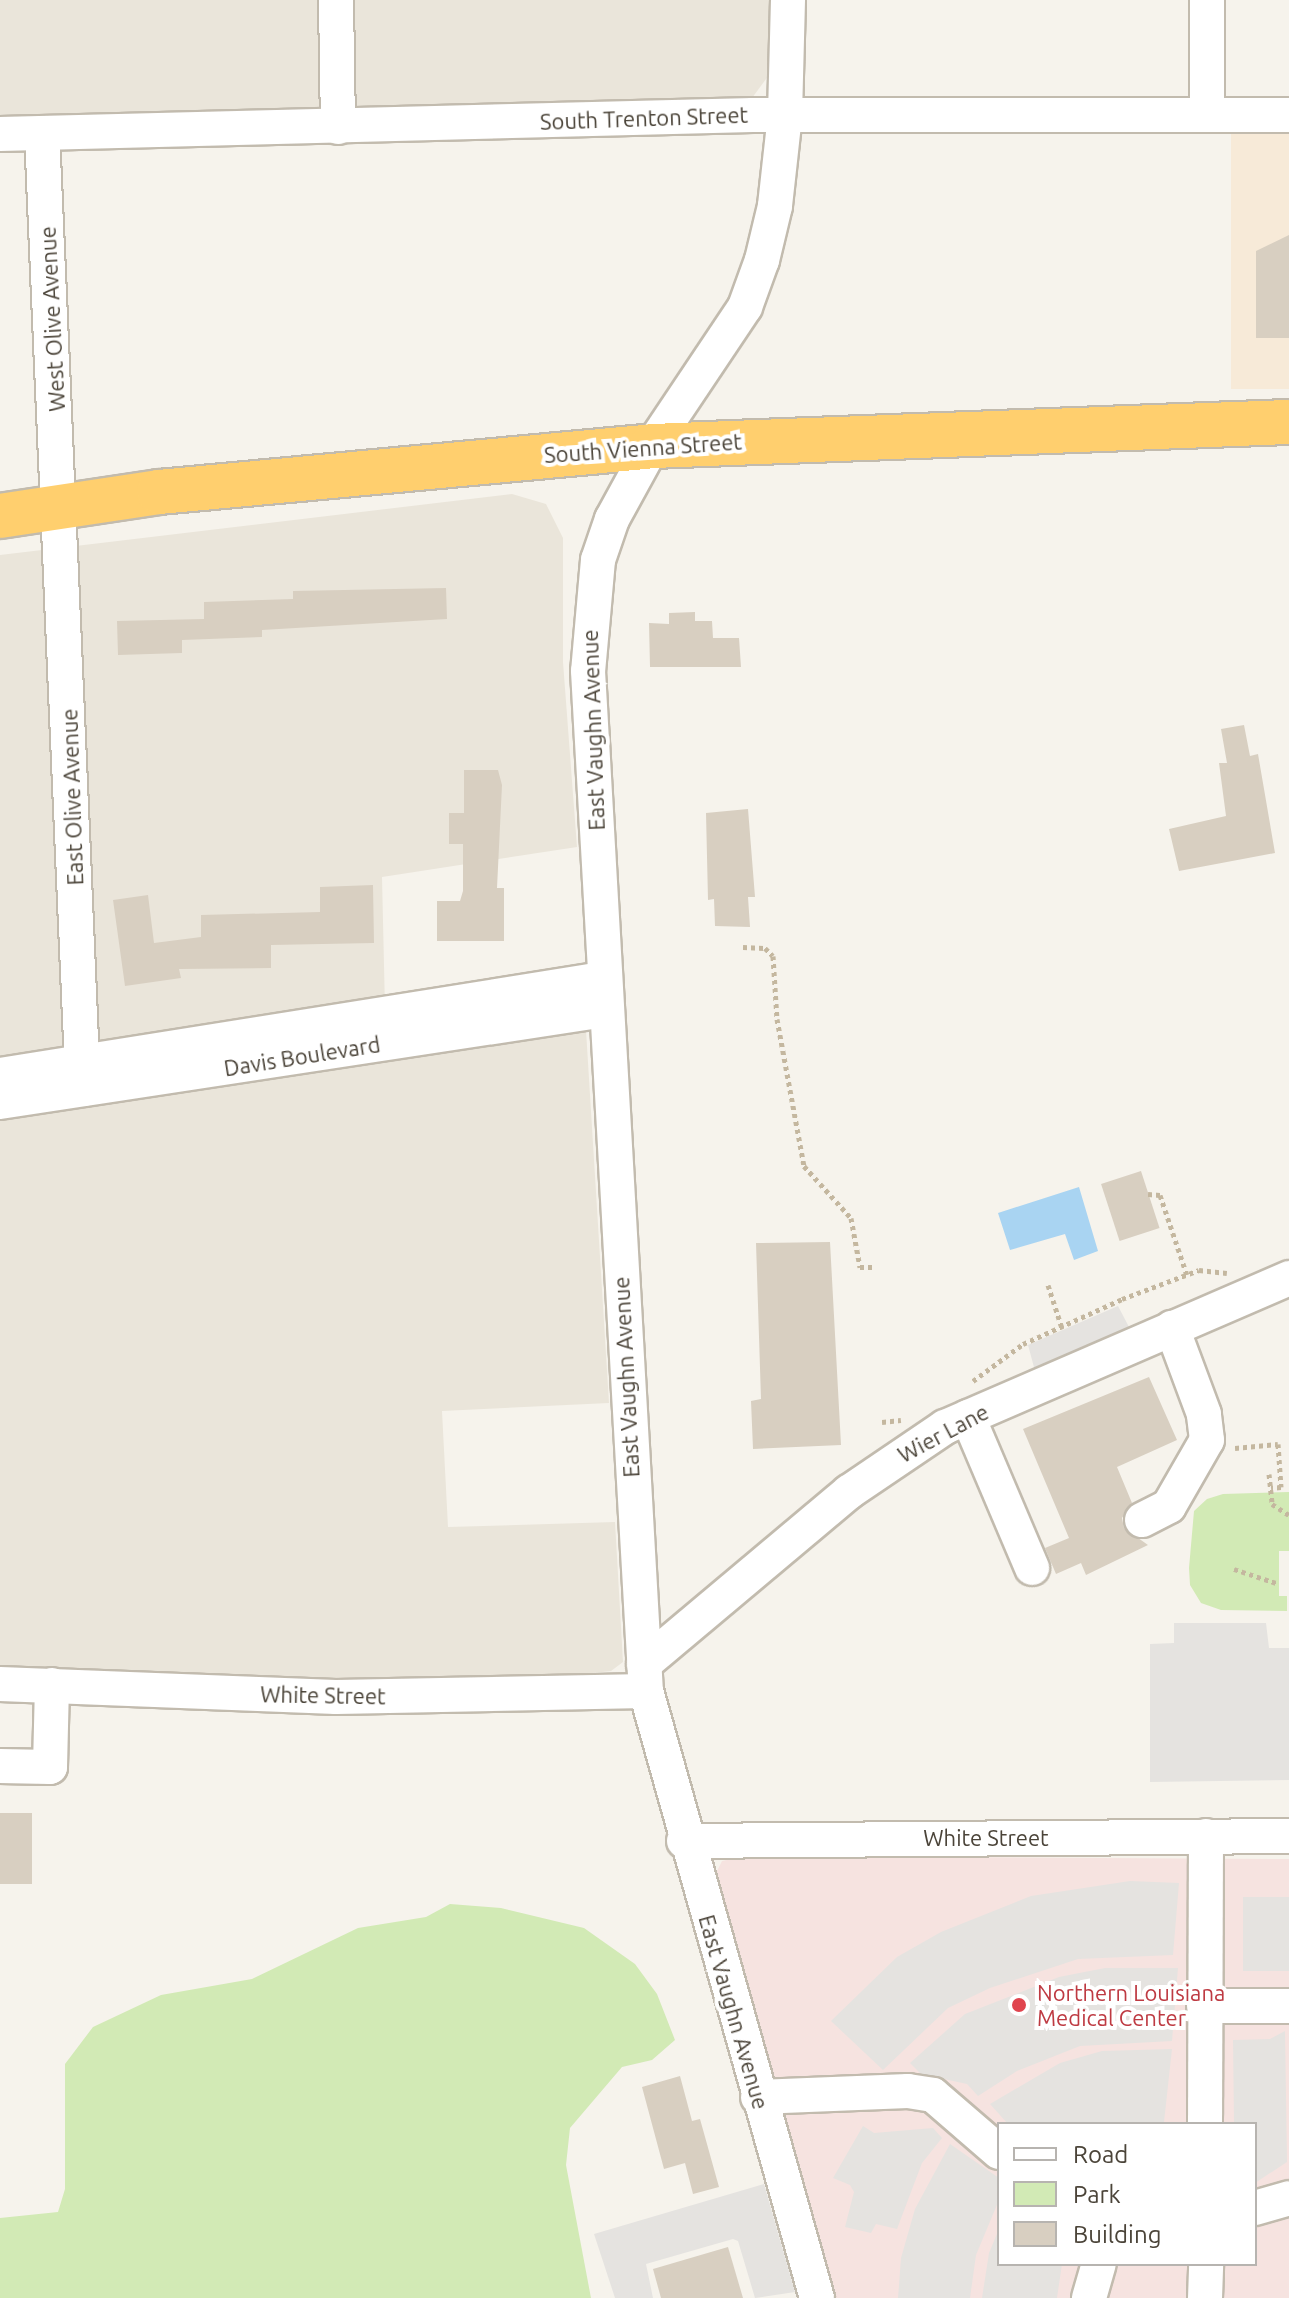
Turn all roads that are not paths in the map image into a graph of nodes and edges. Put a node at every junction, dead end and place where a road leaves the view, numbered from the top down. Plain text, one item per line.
1 (336, 0) edge
2 (788, 0) edge
3 (1207, 0) edge
4 (785, 115) junction
5 (1207, 115) junction
6 (1289, 115) edge
7 (338, 127) junction
8 (42, 133) junction
9 (0, 134) edge
10 (1289, 422) edge
11 (652, 446) junction
12 (61, 506) junction
13 (0, 516) edge
14 (604, 995) junction
15 (0, 1075) edge
16 (82, 1076) junction
17 (0, 1102) edge
18 (1289, 1278) edge
19 (1172, 1328) junction
20 (965, 1403) junction
21 (1142, 1520) dead end
22 (1032, 1568) dead end
23 (645, 1677) junction
24 (0, 1684) edge
25 (52, 1685) junction
26 (0, 1766) edge
27 (1206, 1836) junction
28 (1289, 1836) edge
29 (684, 1841) junction
30 (1204, 2006) junction
31 (1289, 2006) edge
32 (758, 2097) junction
33 (1205, 2122) edge
34 (997, 2150) edge
35 (1289, 2198) edge
36 (1257, 2207) edge
37 (1098, 2266) edge
38 (1206, 2266) edge
39 (817, 2298) edge
40 (1089, 2298) edge
41 (1205, 2298) edge

1 - 7 street
2 - 4 street, East Vaughn Avenue
3 - 5 street
4 - 5 street, South Trenton Street
4 - 7 street, South Trenton Street
4 - 11 street, East Vaughn Avenue
5 - 6 street, South Trenton Street
7 - 8 street, South Trenton Street
8 - 9 street, South Trenton Street
8 - 12 street, West Olive Avenue
10 - 11 highway, South Vienna Street
11 - 12 highway, South Vienna Street
11 - 14 street, East Vaughn Avenue
12 - 13 highway, South Vienna Street
12 - 16 street, East Olive Avenue
14 - 16 street, Davis Boulevard
14 - 23 street, East Vaughn Avenue
15 - 16 street, Davis Boulevard
16 - 17 street, Davis Boulevard
18 - 19 street, Wier Lane
19 - 20 street, Wier Lane
19 - 21 street
20 - 22 street
20 - 23 street, Wier Lane
23 - 25 street, White Street
23 - 29 street, East Vaughn Avenue
24 - 25 street, White Street
25 - 26 street
27 - 28 street, White Street
27 - 29 street, White Street
27 - 30 street
29 - 32 street, East Vaughn Avenue
30 - 31 street
30 - 33 street
32 - 34 street
32 - 39 street, East Vaughn Avenue
35 - 36 street
37 - 40 street
38 - 41 street

